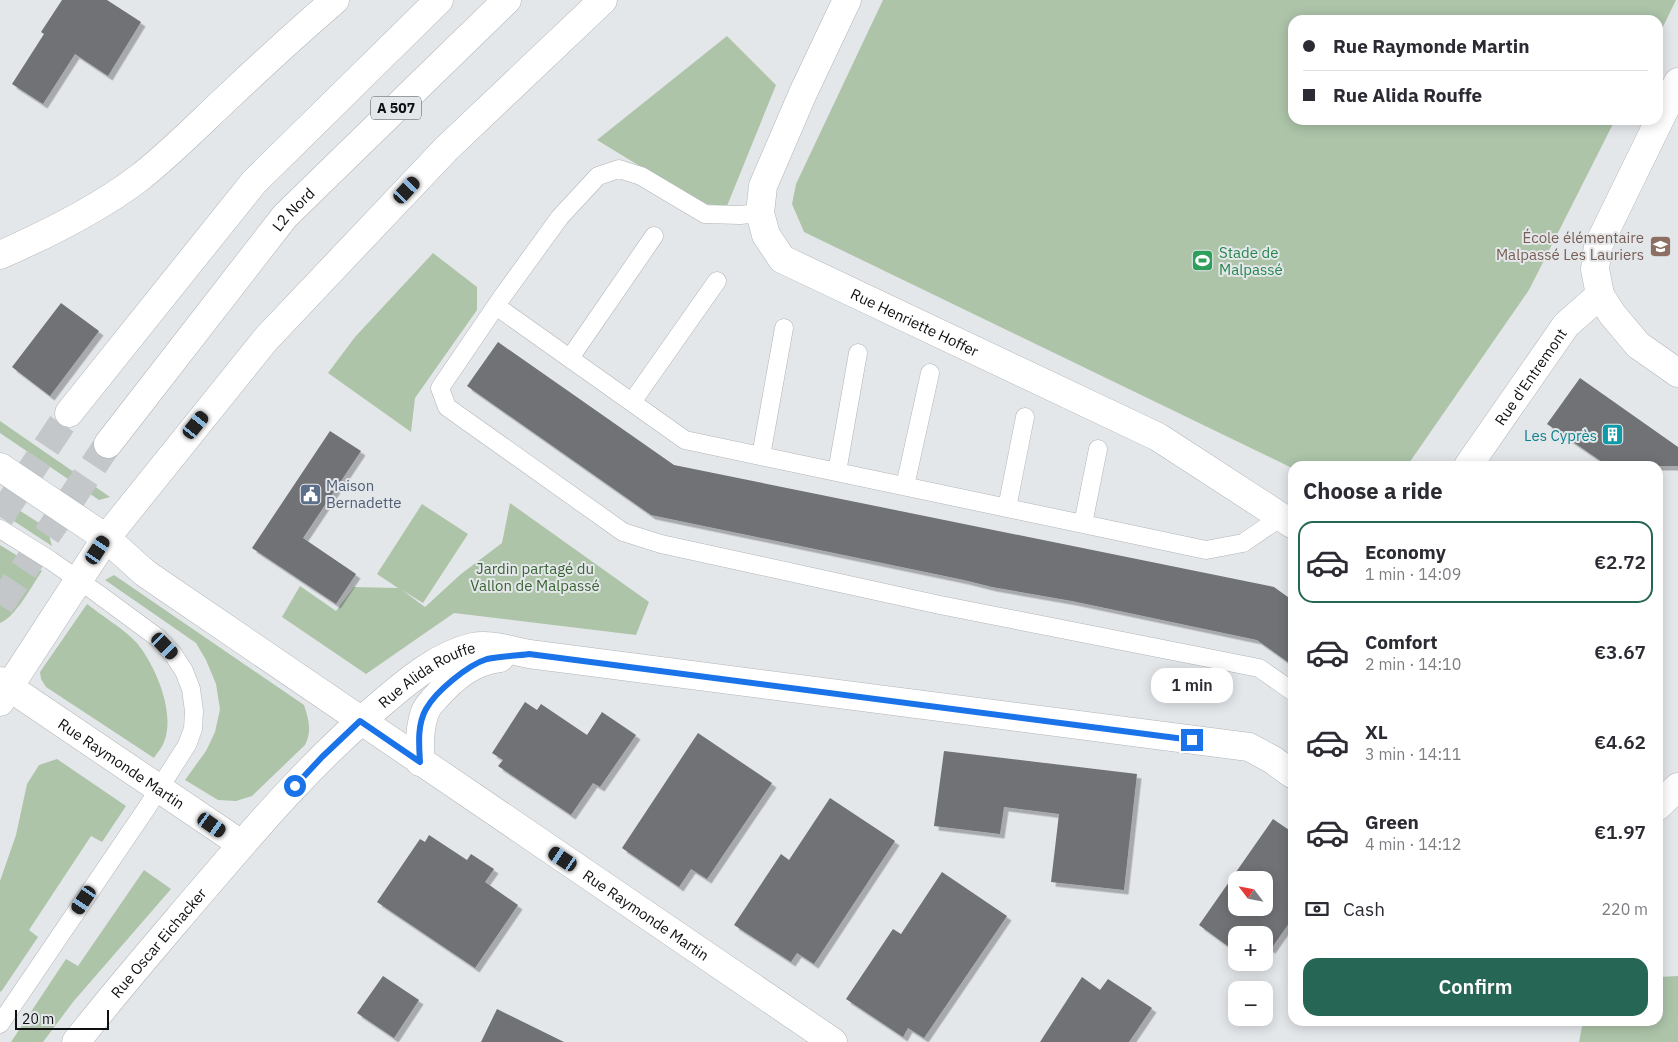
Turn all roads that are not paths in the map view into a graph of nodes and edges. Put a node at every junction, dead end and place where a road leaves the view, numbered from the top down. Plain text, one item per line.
1 (335, 0) edge
2 (439, 0) edge
3 (507, 0) edge
4 (603, 0) edge
5 (846, 0) edge
6 (1678, 82) edge
7 (1663, 113) edge
8 (1657, 125) edge
9 (760, 213) junction
10 (654, 236) dead end
11 (0, 240) edge
12 (28, 243) junction
13 (0, 255) edge
14 (717, 280) dead end
15 (1600, 295) junction
16 (496, 306) junction
17 (784, 328) dead end
18 (858, 353) dead end
19 (570, 358) junction
20 (930, 373) dead end
21 (1678, 373) edge
22 (632, 402) junction
23 (69, 413) tunnel mouth
24 (1025, 417) dead end
25 (108, 444) tunnel mouth
26 (1098, 449) dead end
27 (761, 456) junction
28 (1471, 461) edge
29 (0, 467) edge
30 (837, 472) junction
31 (905, 486) junction
32 (1007, 508) junction
33 (1287, 520) edge
34 (1083, 524) junction
35 (0, 529) edge
36 (106, 538) junction
37 (78, 580) junction
38 (529, 654) junction
39 (1288, 688) edge
40 (3, 690) edge
41 (360, 721) junction
42 (420, 762) junction
43 (1288, 771) edge
44 (159, 789) junction
45 (241, 844) junction
46 (0, 1024) edge
47 (76, 1042) edge
48 (833, 1042) edge

1 - 12 main road
2 - 23 main road, A 507
3 - 25 main road, L2 Nord / A 507
4 - 36 main road
5 - 9 main road, Rue Henriette Hoffer
6 - 7 main road
8 - 15 main road
9 - 16 lane
9 - 33 main road, Rue Henriette Hoffer
10 - 19 lane
11 - 12 main road
12 - 13 main road
14 - 22 lane
15 - 21 main road
15 - 28 main road, Rue d'Entremont
16 - 19 lane
16 - 39 lane
17 - 27 lane
18 - 30 lane
19 - 22 lane
20 - 31 lane
22 - 27 lane
24 - 32 lane
26 - 34 lane
27 - 30 lane
29 - 36 main road, Rue Raymonde Martin
30 - 31 lane
31 - 32 lane
32 - 34 lane
33 - 34 lane
35 - 37 lane
36 - 37 main road
36 - 41 main road, Rue Raymonde Martin
37 - 40 main road
37 - 44 lane
38 - 41 main road, Rue Alida Rouffe
38 - 42 main road, Rue Alida Rouffe
38 - 43 main road, Rue Alida Rouffe
40 - 44 main road, Rue Raymonde Martin
41 - 42 main road, Rue Raymonde Martin
41 - 45 main road
42 - 48 main road, Rue Raymonde Martin
44 - 45 main road, Rue Raymonde Martin
44 - 46 lane
45 - 47 main road, Rue Oscar Eichacker

